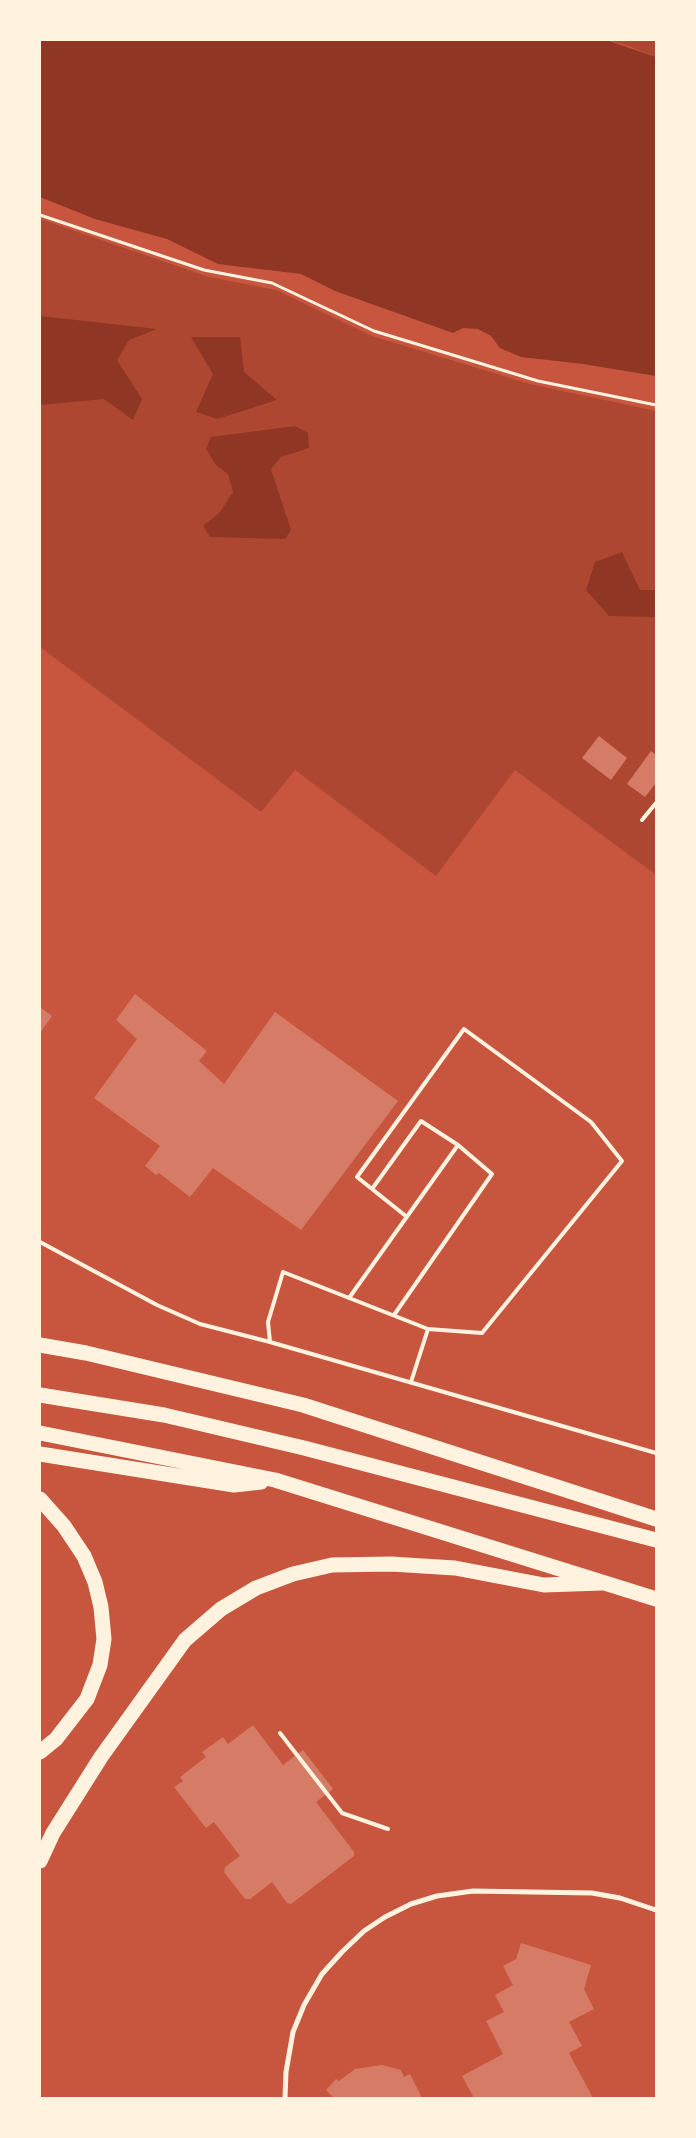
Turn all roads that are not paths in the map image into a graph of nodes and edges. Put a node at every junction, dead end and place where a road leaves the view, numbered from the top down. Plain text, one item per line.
1 (656, 803) edge
2 (642, 820) dead end
3 (458, 1145) junction
4 (372, 1189) junction
5 (407, 1217) junction
6 (40, 1242) edge
7 (350, 1298) junction
8 (394, 1316) junction
9 (428, 1329) junction
10 (270, 1342) junction
11 (40, 1345) edge
12 (411, 1382) junction
13 (40, 1395) edge
14 (40, 1433) edge
15 (656, 1453) edge
16 (40, 1454) edge
17 (274, 1480) junction
18 (40, 1499) edge
19 (656, 1520) edge
20 (656, 1540) edge
21 (602, 1582) junction
22 (656, 1599) edge
23 (280, 1733) dead end
24 (40, 1752) edge
25 (388, 1829) dead end
26 (40, 1862) edge
27 (656, 1910) edge
28 (285, 2098) edge

1 - 2 lane
3 - 4 lane
3 - 5 lane
3 - 8 lane
4 - 5 lane
4 - 9 lane
5 - 7 lane
6 - 10 lane
7 - 8 lane
7 - 10 lane
8 - 9 lane
9 - 12 lane
10 - 12 lane
11 - 19 highway
12 - 15 lane
13 - 20 highway
14 - 17 highway
16 - 17 highway
17 - 21 highway
18 - 24 highway
21 - 22 highway
21 - 26 highway
23 - 25 lane
27 - 28 street

